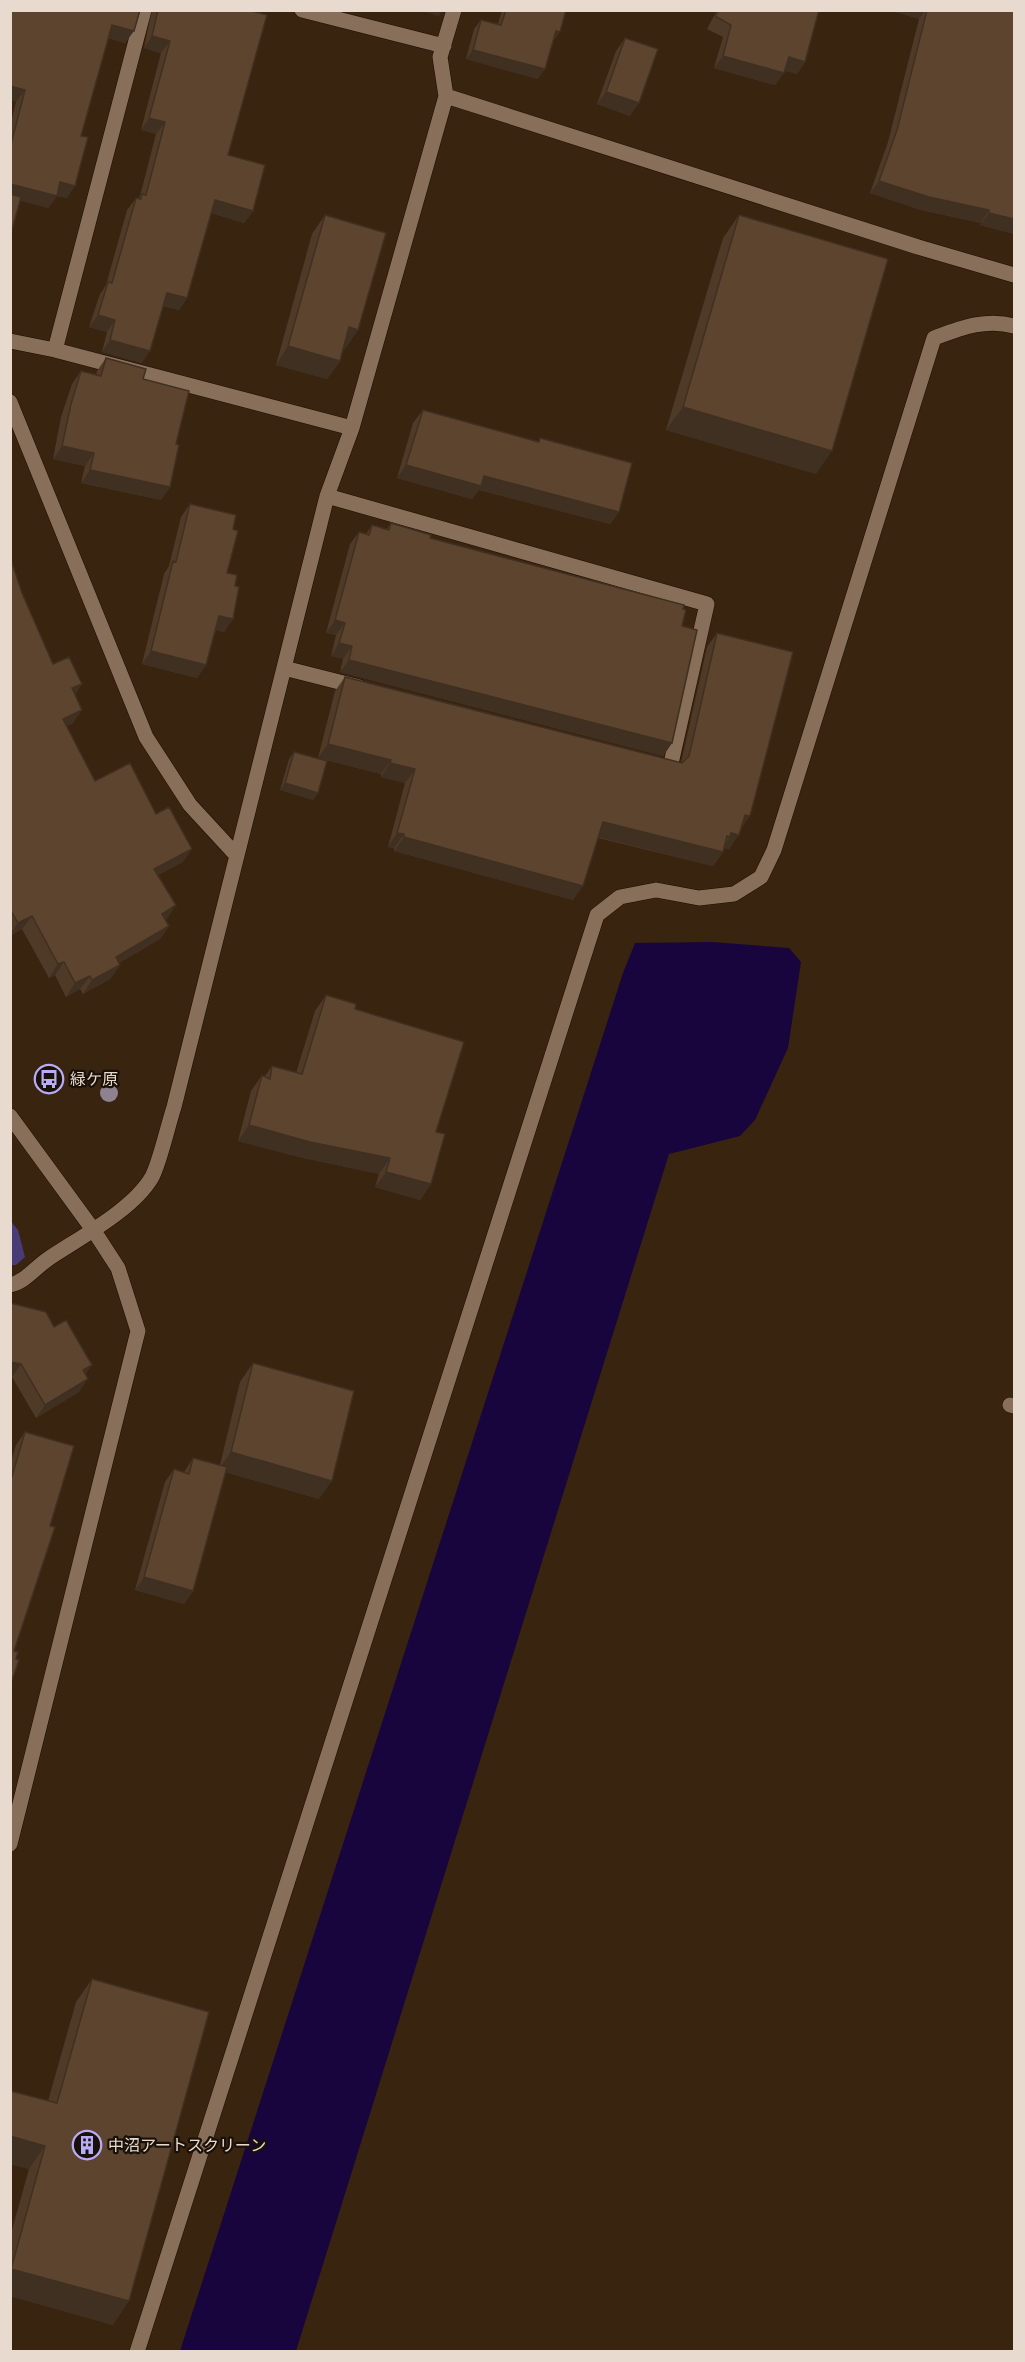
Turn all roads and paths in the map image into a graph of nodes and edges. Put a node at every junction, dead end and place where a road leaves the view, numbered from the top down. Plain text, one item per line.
1 (144, 10) edge
2 (302, 10) edge
3 (454, 10) edge
4 (444, 46) junction
5 (446, 96) junction
6 (1014, 275) edge
7 (1014, 326) edge
8 (10, 341) edge
9 (56, 350) junction
10 (10, 402) edge
11 (352, 428) junction
12 (327, 496) junction
13 (284, 668) junction
14 (375, 692) edge
15 (648, 762) edge
16 (237, 856) junction
17 (10, 1116) edge
18 (94, 1231) junction
19 (10, 1285) edge
20 (10, 1844) edge
21 (137, 2352) edge

1 - 9 street
2 - 4 street
3 - 4 street
4 - 5 street
5 - 6 street
5 - 11 street
7 - 21 street
8 - 9 street
9 - 11 street
10 - 16 street
11 - 12 street
12 - 13 street
12 - 15 street
13 - 14 street
13 - 16 street
16 - 18 street
17 - 18 street
18 - 19 street
18 - 20 street

